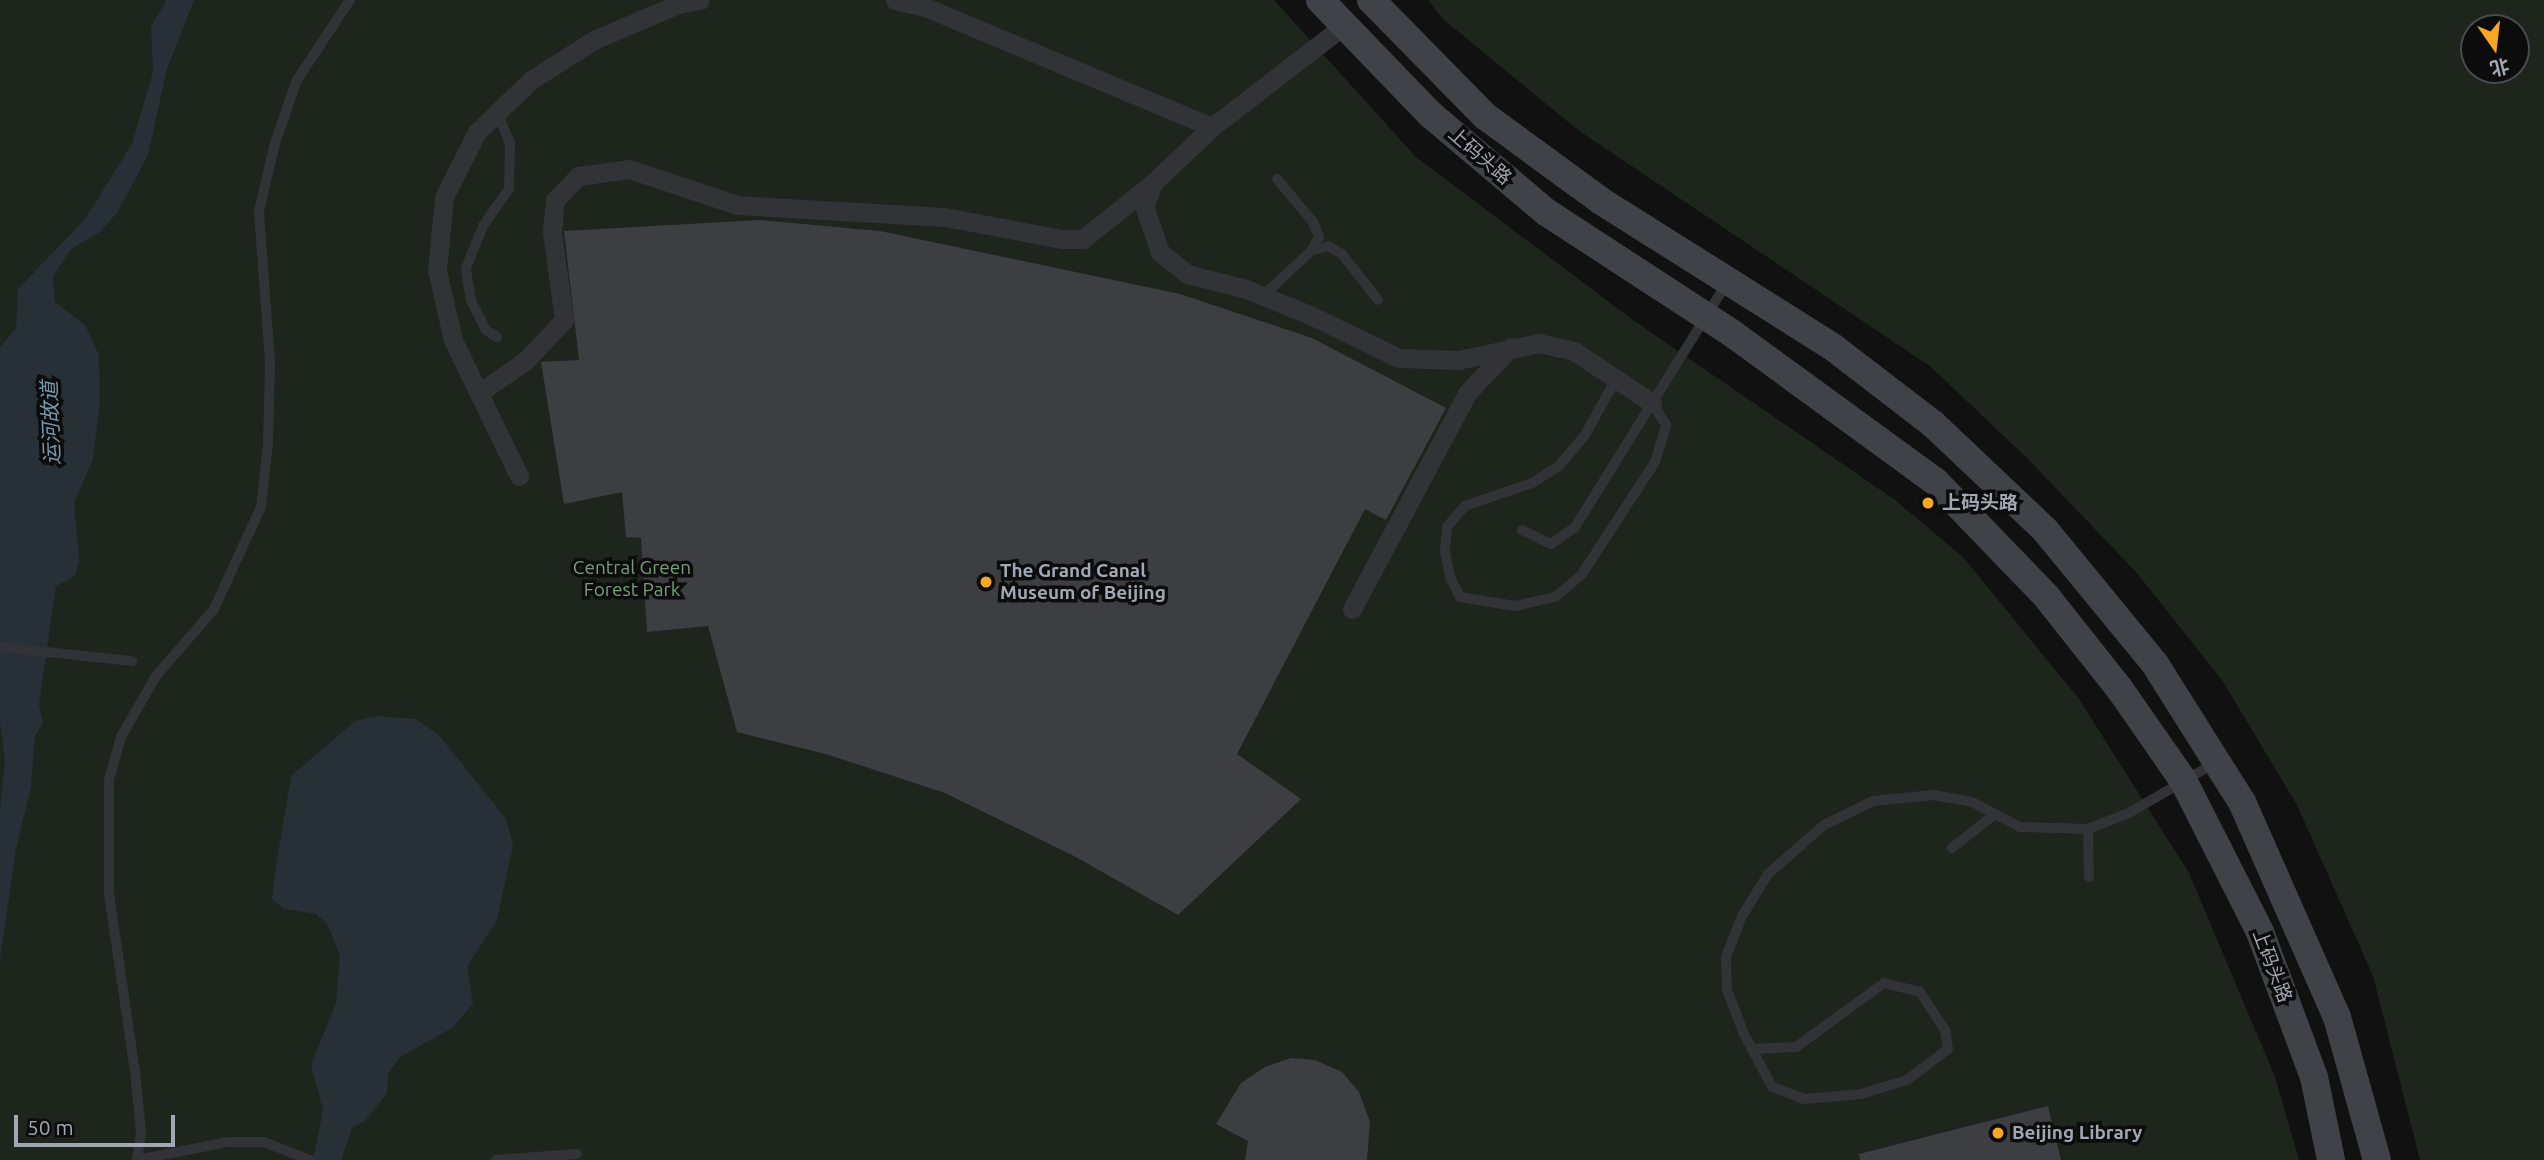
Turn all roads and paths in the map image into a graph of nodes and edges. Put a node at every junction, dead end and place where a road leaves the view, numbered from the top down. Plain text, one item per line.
1 (349, 0) edge
2 (700, 0) edge
3 (895, 0) edge
4 (1320, 0) edge
5 (1371, 0) edge
6 (1343, 26) junction
7 (497, 113) junction
8 (1212, 127) junction
9 (1277, 179) dead end
10 (1153, 183) junction
11 (1311, 251) junction
12 (1728, 280) junction
13 (1263, 296) junction
14 (1378, 300) dead end
15 (1707, 317) junction
16 (497, 337) dead end
17 (1512, 346) junction
18 (1616, 379) junction
19 (479, 393) junction
20 (1652, 403) junction
21 (519, 476) dead end
22 (1522, 530) dead end
23 (1352, 609) dead end
24 (0, 647) edge
25 (132, 661) dead end
26 (2218, 761) junction
27 (2183, 780) junction
28 (1995, 814) junction
29 (2088, 829) junction
30 (1952, 848) dead end
31 (2089, 877) dead end
32 (1752, 1049) junction
33 (577, 1154) dead end
34 (137, 1160) edge
35 (310, 1160) edge
36 (496, 1160) edge
37 (2331, 1160) edge
38 (2377, 1160) edge

1 - 34 lane
2 - 7 street
3 - 8 street
4 - 6 main road, 上码头路
5 - 12 main road, 上码头路
6 - 8 street
6 - 15 main road, 上码头路
7 - 16 lane
7 - 19 street
8 - 10 street
9 - 11 lane
10 - 13 street
10 - 19 street
11 - 13 lane
11 - 14 lane
12 - 15 lane
12 - 26 main road, 上码头路
13 - 17 street
15 - 20 lane
15 - 27 main road, 上码头路
17 - 18 street
17 - 23 street
18 - 20 street
18 - 20 lane
19 - 21 street
20 - 22 lane
24 - 25 lane
26 - 27 lane
26 - 38 main road, 上码头路
27 - 29 lane
27 - 37 main road, 上码头路
28 - 29 lane
28 - 30 lane
28 - 32 lane
29 - 31 lane
32 - 32 lane
33 - 36 lane
34 - 35 lane

